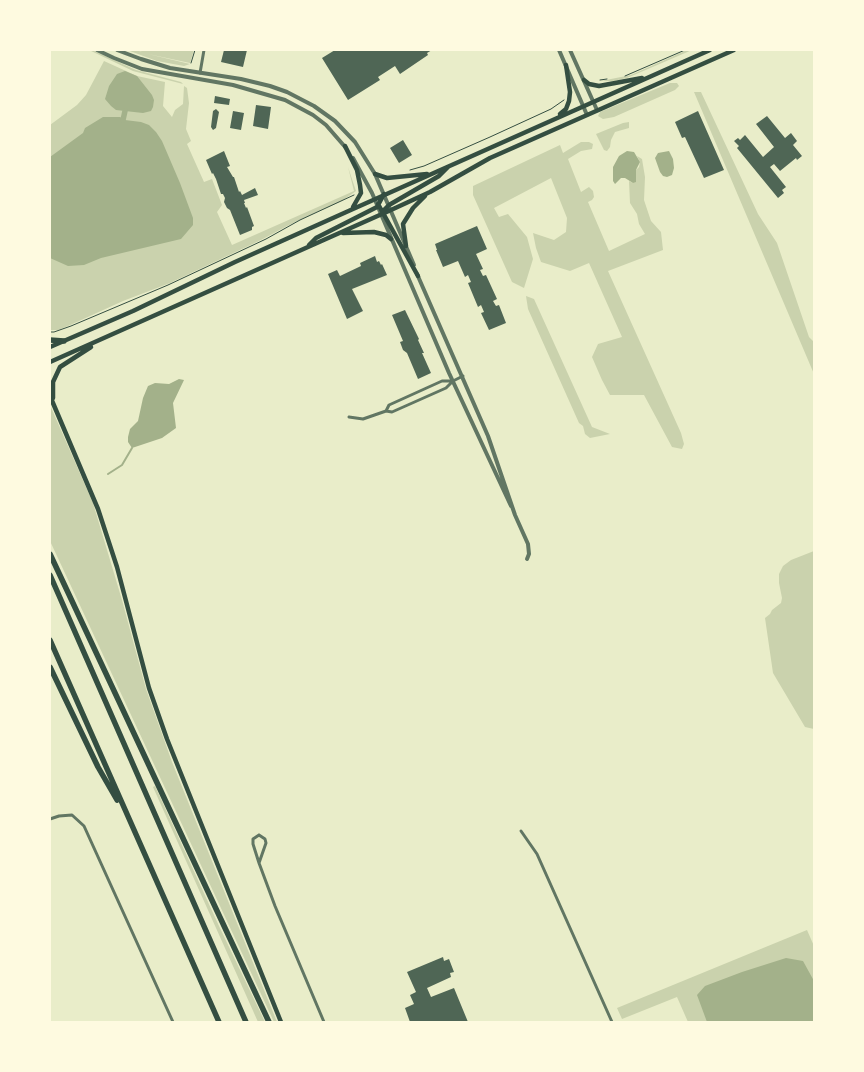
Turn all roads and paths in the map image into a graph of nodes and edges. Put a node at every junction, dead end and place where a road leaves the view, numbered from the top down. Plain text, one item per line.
1 (97, 50) edge
2 (117, 50) edge
3 (195, 50) edge
4 (204, 50) edge
5 (559, 50) edge
6 (570, 50) edge
7 (685, 50) edge
8 (710, 50) edge
9 (734, 50) edge
10 (192, 63) dead end
11 (566, 65) junction
12 (200, 73) junction
13 (658, 74) junction
14 (622, 77) dead end
15 (607, 79) dead end
16 (584, 80) junction
17 (600, 80) dead end
18 (564, 100) dead end
19 (593, 102) junction
20 (584, 106) junction
21 (597, 110) junction
22 (588, 115) junction
23 (550, 122) junction
24 (345, 146) junction
25 (450, 166) junction
26 (404, 172) dead end
27 (433, 173) junction
28 (375, 174) junction
29 (356, 192) dead end
30 (430, 192) junction
31 (384, 194) junction
32 (374, 199) junction
33 (378, 206) junction
34 (390, 208) junction
35 (353, 209) junction
36 (383, 213) junction
37 (339, 233) junction
38 (391, 239) junction
39 (406, 246) junction
40 (307, 247) junction
41 (418, 276) junction
42 (50, 332) edge
43 (107, 337) junction
44 (50, 340) edge
45 (64, 341) junction
46 (50, 347) edge
47 (50, 362) edge
48 (462, 376) junction
49 (453, 381) junction
50 (50, 396) edge
51 (53, 402) junction
52 (386, 411) junction
53 (349, 417) dead end
54 (515, 515) junction
55 (50, 554) edge
56 (527, 559) dead end
57 (50, 575) edge
58 (50, 640) edge
59 (50, 667) edge
60 (50, 819) edge
61 (132, 826) junction
62 (521, 831) dead end
63 (260, 862) junction
64 (173, 1022) edge
65 (219, 1022) edge
66 (246, 1022) edge
67 (269, 1022) edge
68 (282, 1022) edge
69 (324, 1022) edge
70 (612, 1022) edge

1 - 24 street
2 - 12 street
3 - 10 path
4 - 12 street
5 - 11 street
6 - 16 street
7 - 14 path
8 - 13 main road
9 - 21 main road
11 - 20 street
11 - 23 main road
12 - 28 street
13 - 16 main road
13 - 19 main road
15 - 17 path
16 - 19 street
18 - 26 path
19 - 20 main road
19 - 21 street
20 - 22 street
20 - 23 main road
21 - 22 main road
22 - 30 main road
23 - 25 main road
24 - 32 street
24 - 35 main road
25 - 27 main road
25 - 34 main road
27 - 28 main road
27 - 31 main road
28 - 31 street
29 - 42 path
30 - 34 main road
30 - 39 main road
31 - 32 main road
31 - 33 main road
31 - 34 street
32 - 33 main road
32 - 35 main road
33 - 36 main road
33 - 40 main road
34 - 36 main road
34 - 39 street
35 - 45 main road
36 - 37 main road
36 - 38 street
36 - 41 main road
37 - 38 main road
37 - 40 main road
38 - 49 street
39 - 41 street
40 - 43 main road
41 - 48 street
43 - 47 main road
43 - 51 main road
44 - 45 highway
45 - 46 main road
48 - 49 street
48 - 54 street
49 - 52 street
49 - 52 street
49 - 54 street
50 - 51 main road
51 - 68 main road
52 - 53 street
54 - 56 street
55 - 67 highway
57 - 66 highway
58 - 61 highway
59 - 61 highway
60 - 64 street
61 - 65 highway
62 - 70 street
63 - 63 street
63 - 69 street

